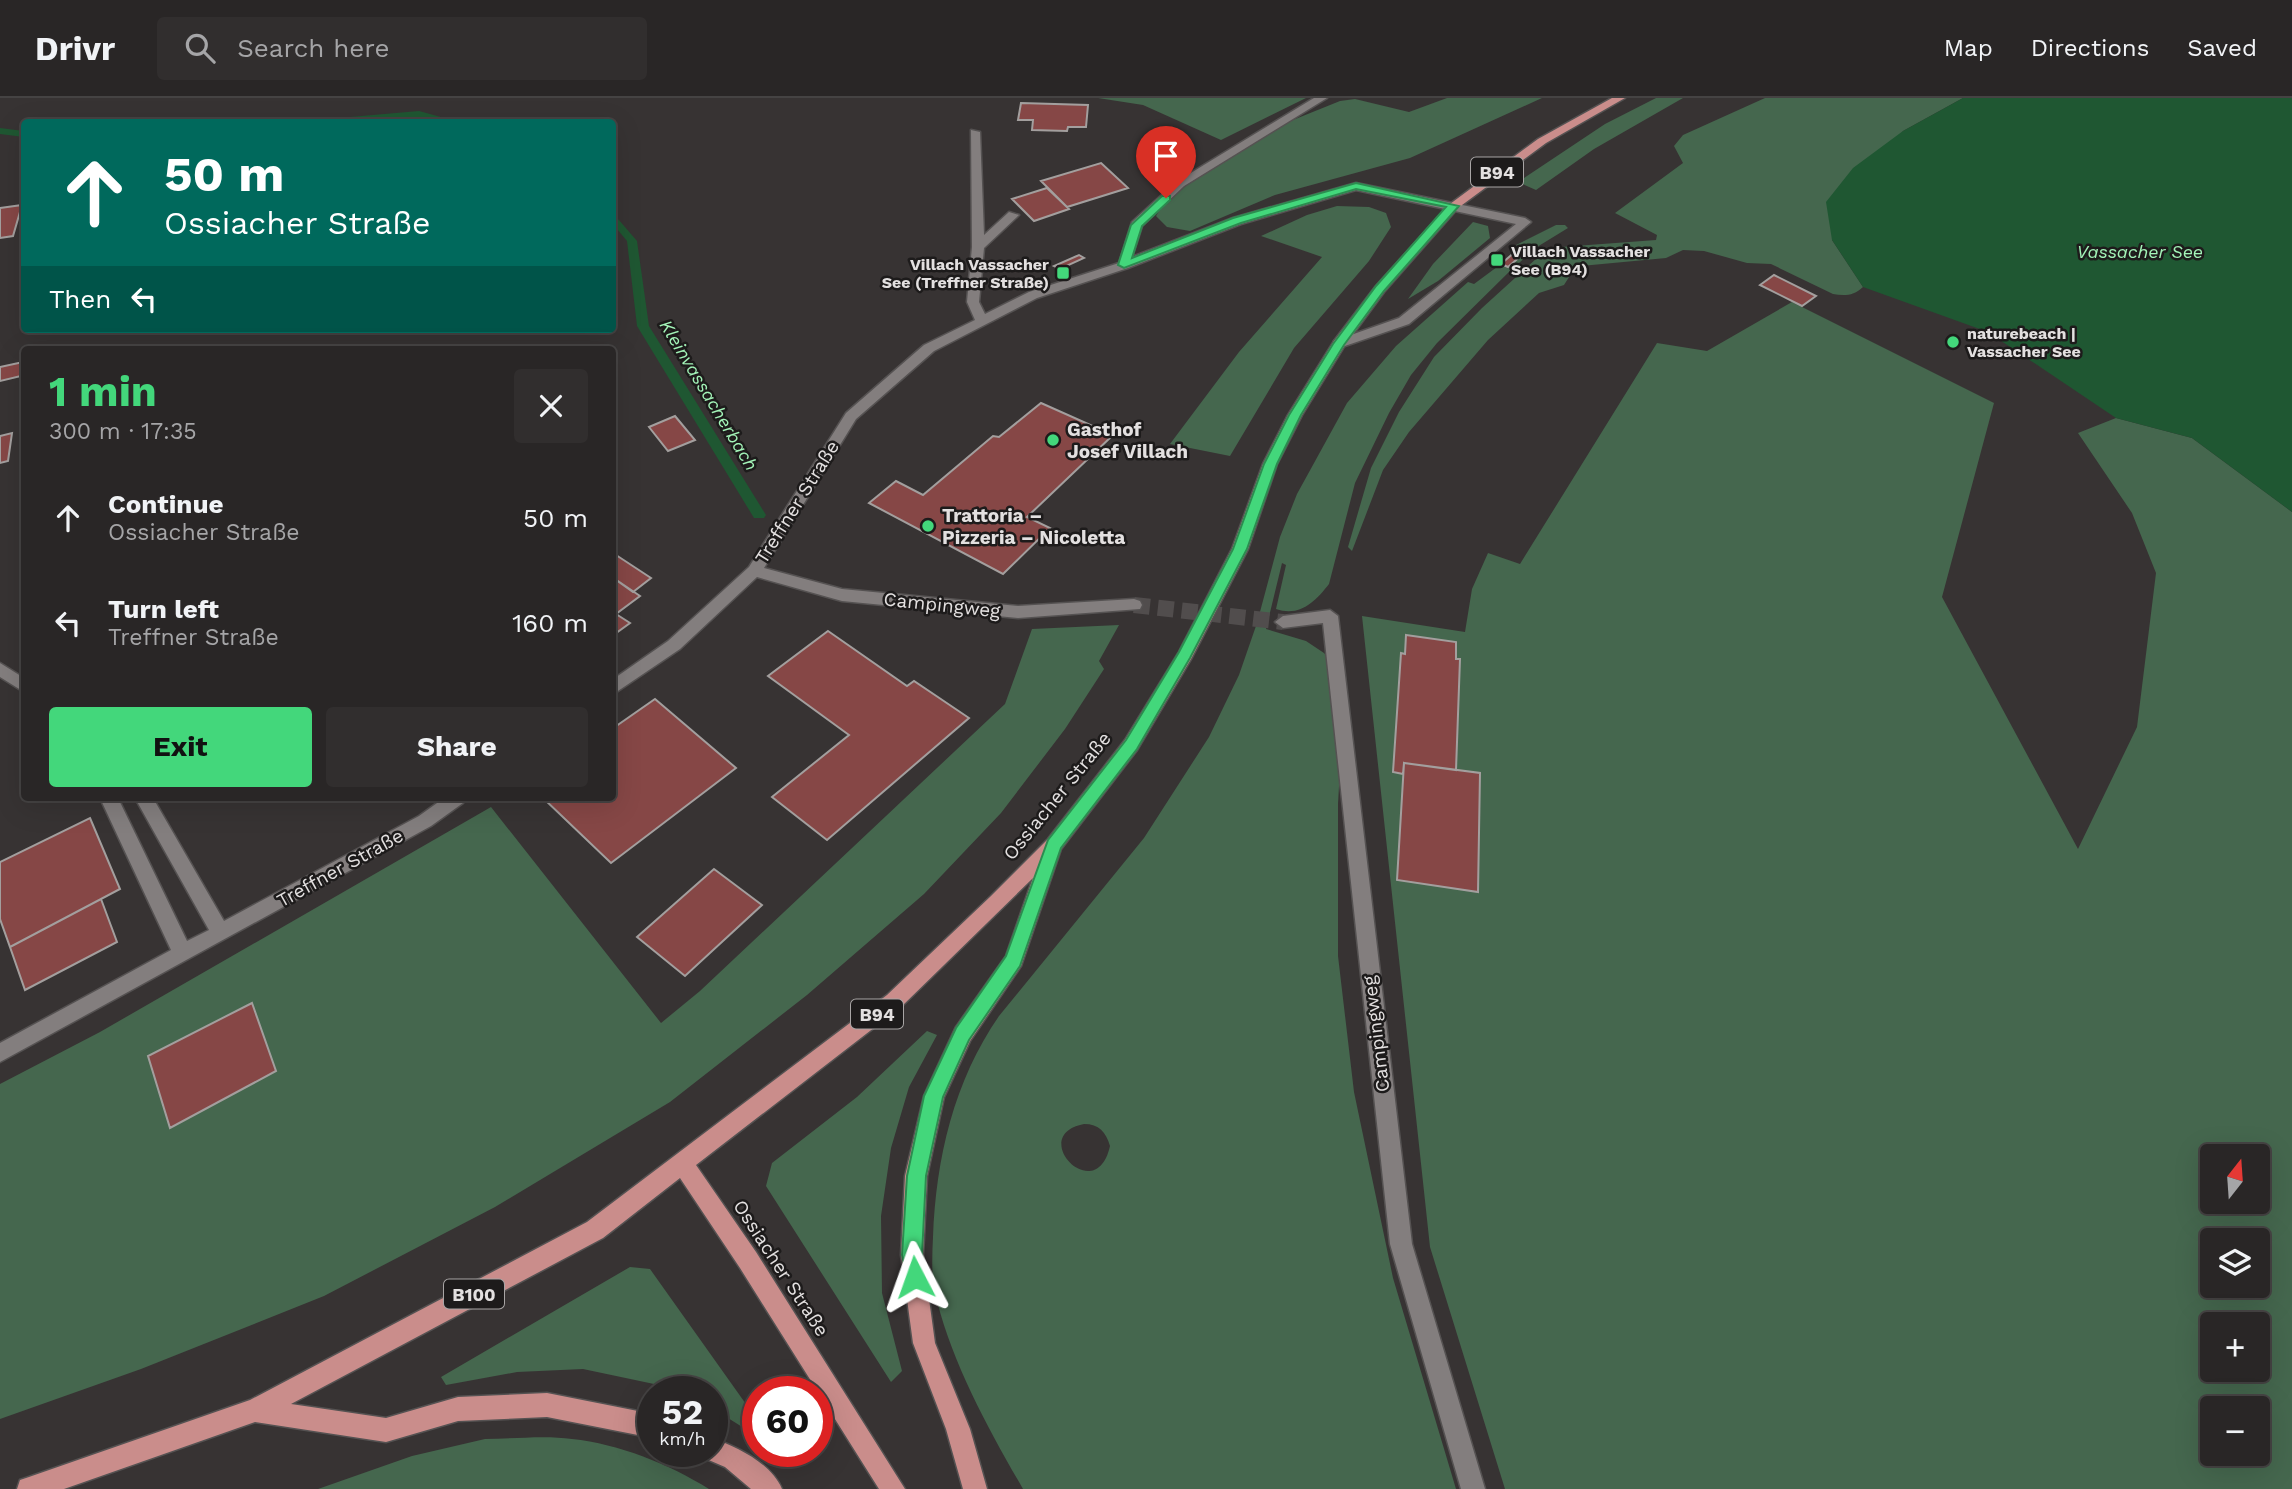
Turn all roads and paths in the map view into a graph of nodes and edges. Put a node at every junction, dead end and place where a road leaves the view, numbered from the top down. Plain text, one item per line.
1 (1322, 98) edge
2 (1620, 98) edge
3 (975, 132) dead end
4 (1454, 206) junction
5 (1013, 215) dead end
6 (978, 247) junction
7 (1124, 265) junction
8 (982, 321) junction
9 (1339, 344) junction
10 (754, 571) junction
11 (1133, 605) tunnel mouth
12 (1283, 622) tunnel mouth
13 (0, 669) edge
14 (21, 684) edge
15 (616, 686) edge
16 (109, 801) edge
17 (146, 801) edge
18 (453, 801) edge
19 (1054, 845) junction
20 (220, 934) junction
21 (183, 954) junction
22 (0, 1053) edge
23 (682, 1163) junction
24 (255, 1410) junction
25 (637, 1423) edge
26 (728, 1456) edge
27 (29, 1489) edge
28 (770, 1489) edge
29 (893, 1489) edge
30 (975, 1489) edge
31 (1473, 1489) edge

1 - 7 street
2 - 4 main road, Ossiacher Straße / B94
3 - 6 street
4 - 7 street, Treffner Straße
4 - 9 main road, Ossiacher Straße / B94
4 - 9 street, Treffner Straße
5 - 6 street
6 - 8 street
7 - 8 street, Treffner Straße
8 - 10 street, Treffner Straße
9 - 19 main road, Ossiacher Straße / B94
10 - 11 street, Campingweg
10 - 15 street, Treffner Straße
12 - 31 street, Campingweg
13 - 14 street
16 - 21 street
17 - 20 street
18 - 20 street, Treffner Straße
19 - 23 main road, Ossiacher Straße / B94
19 - 30 main road, B94
20 - 21 street, Treffner Straße
21 - 22 street, Treffner Straße
23 - 24 main road, B100
23 - 29 main road, Ossiacher Straße
24 - 25 main road, B100
24 - 27 main road, B100
26 - 28 main road

